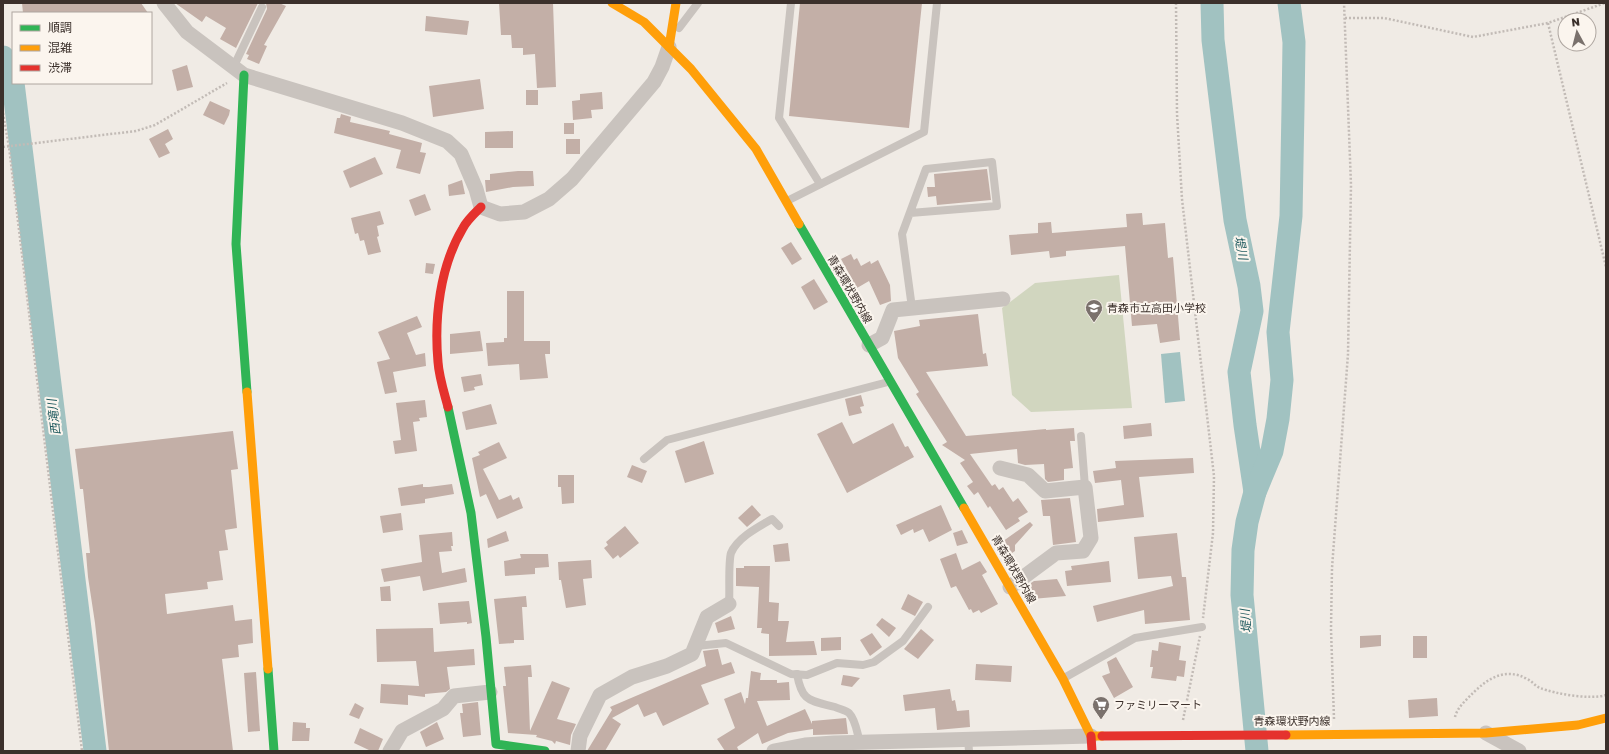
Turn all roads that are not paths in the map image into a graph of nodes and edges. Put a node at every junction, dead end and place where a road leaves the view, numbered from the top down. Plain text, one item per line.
1 (164, 3) edge
2 (612, 3) edge
3 (676, 3) edge
4 (698, 3) edge
5 (791, 3) edge
6 (937, 3) edge
7 (262, 7) dead end
8 (669, 47) junction
9 (239, 70) junction
10 (820, 184) junction
11 (786, 201) junction
12 (481, 207) junction
13 (910, 213) junction
14 (1003, 299) dead end
15 (912, 308) junction
16 (869, 345) junction
17 (891, 382) junction
18 (1081, 436) dead end
19 (644, 459) dead end
20 (1000, 468) dead end
21 (1085, 487) junction
22 (779, 526) dead end
23 (1010, 587) junction
24 (729, 604) joint
25 (928, 607) dead end
26 (1202, 627) road end
27 (696, 646) junction
28 (797, 674) junction
29 (1063, 679) junction
30 (490, 692) junction
31 (1606, 718) edge
32 (1486, 733) junction
33 (1091, 736) junction
34 (867, 745) edge
35 (968, 745) edge
36 (274, 751) edge
37 (390, 751) edge
38 (545, 751) edge
39 (578, 751) edge
40 (774, 751) edge
41 (1092, 751) edge
42 (1519, 751) edge

1 - 9 street
2 - 8 main road, 青森環状野内線
3 - 8 main road
4 - 8 lane
5 - 10 lane
6 - 10 lane
7 - 9 lane
8 - 11 main road, 青森環状野内線
8 - 12 street
9 - 12 street
9 - 36 main road
10 - 11 lane
11 - 16 main road, 青森環状野内線
12 - 30 main road
13 - 13 lane
13 - 15 lane
14 - 15 street
15 - 16 street
16 - 17 main road, 青森環状野内線
17 - 19 lane
17 - 23 main road, 青森環状野内線
18 - 21 lane
20 - 21 street
21 - 23 street
22 - 24 lane
23 - 29 main road, 青森環状野内線
24 - 27 street
25 - 28 lane
26 - 29 lane
27 - 28 lane
27 - 39 street
28 - 34 lane
29 - 33 main road, 青森環状野内線
30 - 37 street
30 - 38 main road
31 - 32 main road, 青森環状野内線
32 - 33 main road, 青森環状野内線
32 - 42 street
33 - 35 street
33 - 41 main road
34 - 35 street
34 - 40 street

